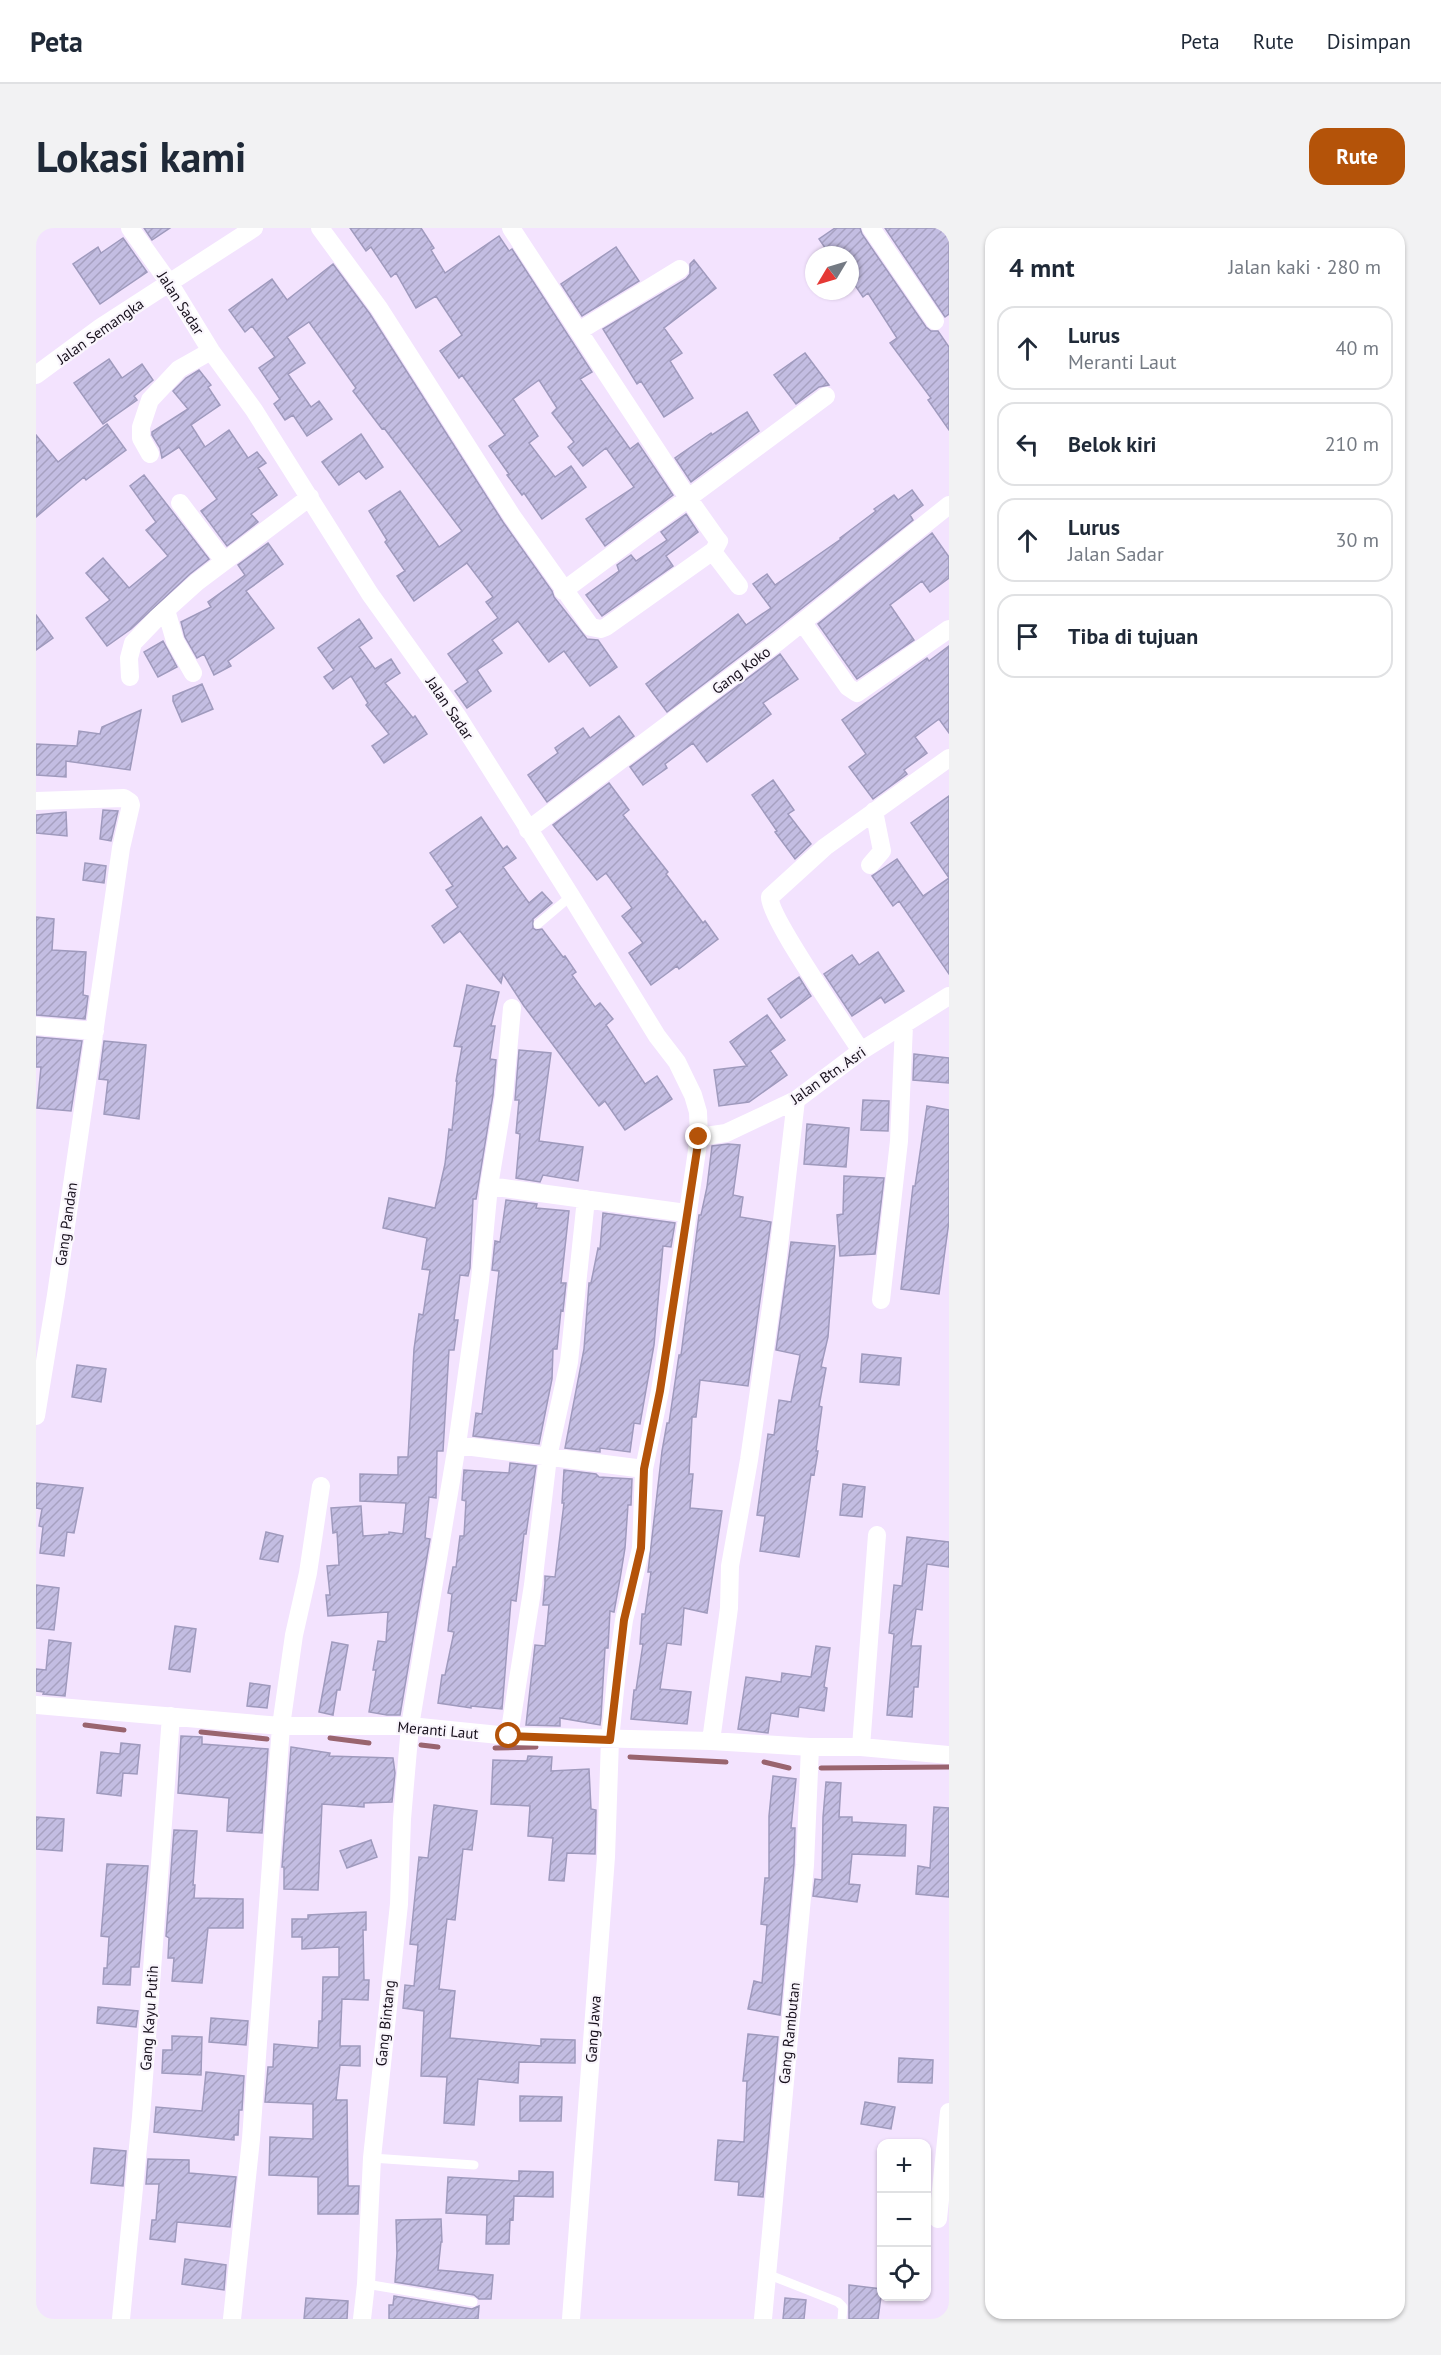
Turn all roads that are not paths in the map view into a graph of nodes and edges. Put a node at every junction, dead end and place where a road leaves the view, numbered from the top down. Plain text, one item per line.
1 (130, 228) edge
2 (254, 228) edge
3 (320, 228) edge
4 (511, 228) edge
5 (871, 228) edge
6 (680, 269) dead end
7 (170, 284) junction
8 (935, 321) dead end
9 (579, 331) junction
10 (211, 351) junction
11 (36, 375) edge
12 (826, 396) dead end
13 (150, 453) dead end
14 (310, 497) junction
15 (688, 498) junction
16 (180, 503) dead end
17 (949, 505) edge
18 (713, 551) junction
19 (224, 561) junction
20 (739, 586) dead end
21 (563, 591) junction
22 (166, 610) junction
23 (802, 623) junction
24 (949, 629) edge
25 (193, 673) dead end
26 (130, 677) dead end
27 (949, 758) edge
28 (36, 801) edge
29 (874, 811) junction
30 (528, 830) junction
31 (870, 865) dead end
32 (572, 896) junction
33 (538, 924) dead end
34 (949, 996) edge
35 (512, 1008) dead end
36 (904, 1025) junction
37 (36, 1026) edge
38 (95, 1031) junction
39 (861, 1051) junction
40 (796, 1100) junction
41 (699, 1137) junction
42 (489, 1186) junction
43 (586, 1199) junction
44 (686, 1213) junction
45 (881, 1300) dead end
46 (36, 1416) edge
47 (457, 1445) junction
48 (548, 1457) junction
49 (644, 1469) junction
50 (321, 1486) dead end
51 (877, 1535) dead end
52 (36, 1705) edge
53 (171, 1716) junction
54 (282, 1726) junction
55 (411, 1726) junction
56 (509, 1736) junction
57 (610, 1740) junction
58 (711, 1741) junction
59 (810, 1747) junction
60 (861, 1747) junction
61 (949, 1755) edge
62 (949, 2112) edge
63 (372, 2158) junction
64 (474, 2166) dead end
65 (938, 2219) dead end
66 (767, 2274) junction
67 (366, 2284) junction
68 (472, 2302) dead end
69 (122, 2319) edge
70 (232, 2319) edge
71 (362, 2319) edge
72 (571, 2319) edge
73 (763, 2319) edge
74 (842, 2319) edge

1 - 7 street, Jalan Sadar
2 - 7 street, Jalan Semangka
3 - 21 street
4 - 9 street
5 - 8 street
6 - 9 street
7 - 10 street, Jalan Sadar
7 - 11 street, Jalan Semangka
9 - 15 street
10 - 13 street
10 - 14 street, Jalan Sadar
12 - 15 street
14 - 19 street
14 - 30 street, Jalan Sadar
15 - 18 street
15 - 21 street
16 - 19 street
17 - 23 street, Gang Koko
18 - 20 street
18 - 21 street
19 - 22 street
22 - 25 street
22 - 26 street
23 - 24 street
23 - 30 street, Gang Koko
27 - 29 street
28 - 38 street, Gang Pandan
29 - 31 street
29 - 39 street
30 - 32 street, Jalan Sadar
32 - 33 lane
32 - 41 street, Jalan Sadar
34 - 36 street, Jalan Btn. Asri
35 - 42 street, Gang Bintang
36 - 39 street, Jalan Btn. Asri
36 - 45 street
37 - 38 street
38 - 46 street, Gang Pandan
39 - 40 street, Jalan Btn. Asri
40 - 41 street, Jalan Btn. Asri
40 - 58 street
41 - 44 street, Jalan Sadar
42 - 43 street
42 - 47 street, Gang Bintang
43 - 44 street
43 - 48 street
44 - 49 street, Jalan Sadar
47 - 48 street
47 - 55 street, Gang Bintang
48 - 49 street
48 - 56 street
49 - 57 street, Gang Jawa
50 - 54 street
51 - 60 street
52 - 53 street, Meranti Laut
53 - 54 street, Meranti Laut
53 - 69 street, Gang Kayu Putih
54 - 55 street, Meranti Laut
54 - 70 street
55 - 56 street, Meranti Laut
55 - 63 street, Gang Bintang
56 - 57 street, Meranti Laut
57 - 58 street, Meranti Laut
57 - 72 street, Gang Jawa
58 - 59 street, Meranti Laut
59 - 60 street, Meranti Laut
59 - 66 street, Gang Rambutan
60 - 61 street, Meranti Laut
62 - 65 street
63 - 64 lane
63 - 67 street, Gang Bintang
66 - 73 street, Gang Rambutan
66 - 74 lane
67 - 68 lane
67 - 71 street, Gang Bintang

